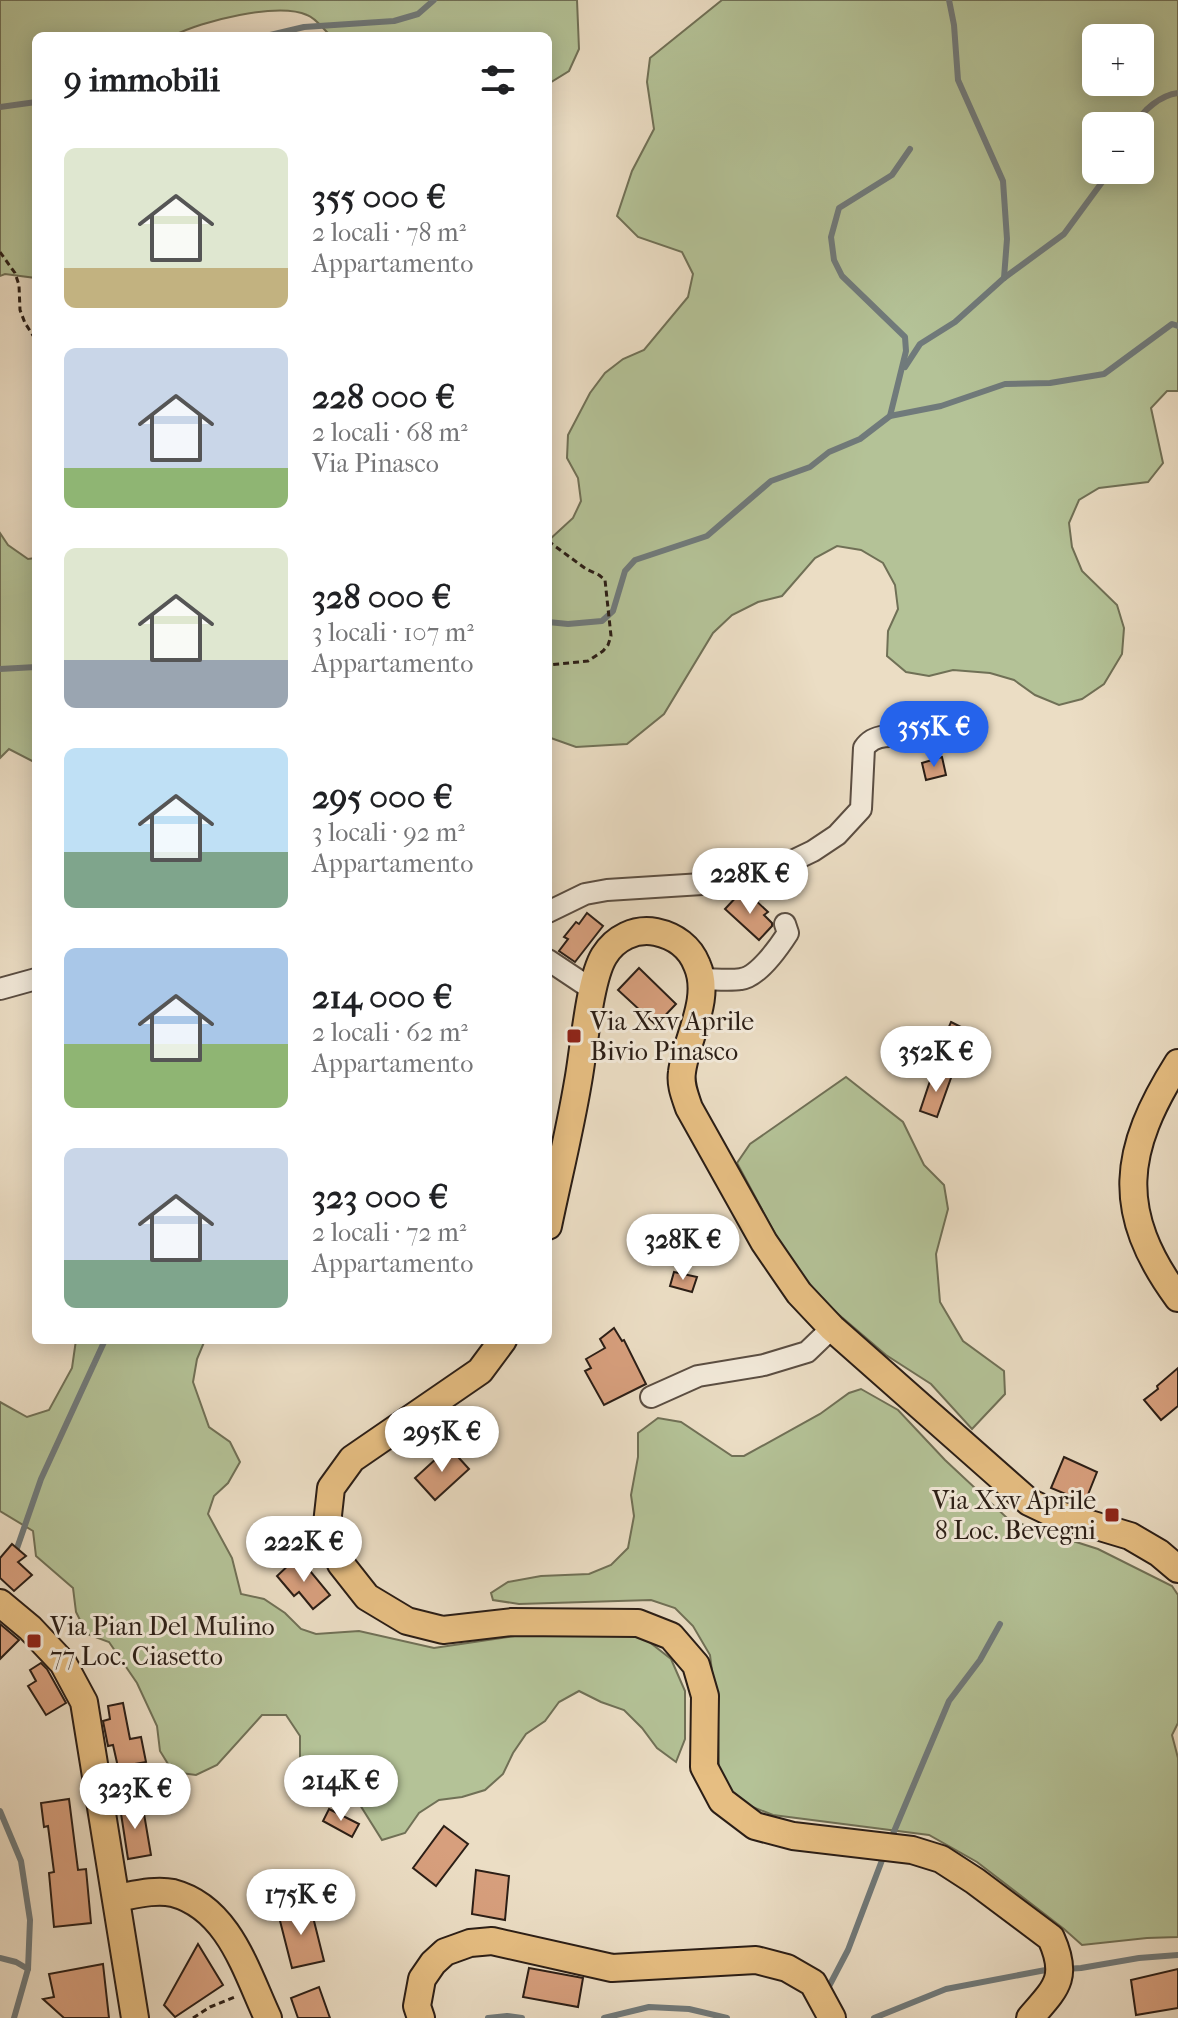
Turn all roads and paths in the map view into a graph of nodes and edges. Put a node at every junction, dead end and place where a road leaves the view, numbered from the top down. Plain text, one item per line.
1 (0, 252) edge
2 (32, 334) edge
3 (552, 544) edge
4 (552, 665) edge
5 (920, 739) dead end
6 (552, 910) edge
7 (785, 924) dead end
8 (552, 963) edge
9 (701, 979) junction
10 (32, 980) edge
11 (0, 989) edge
12 (593, 990) junction
13 (1178, 1063) edge
14 (552, 1207) edge
15 (1178, 1298) edge
16 (832, 1328) junction
17 (500, 1344) edge
18 (651, 1397) dead end
19 (1178, 1569) edge
20 (0, 1603) edge
21 (117, 1898) junction
22 (255, 1989) junction
23 (135, 2018) edge
24 (193, 2018) edge
25 (268, 2018) edge
26 (421, 2018) edge
27 (832, 2018) edge
28 (1030, 2018) edge

1 - 2 path
3 - 4 path
5 - 6 street
7 - 9 street
8 - 12 street
9 - 12 main road
9 - 16 main road
10 - 11 street
12 - 14 main road
13 - 15 main road
16 - 18 street
16 - 19 main road
17 - 28 main road
20 - 21 main road
21 - 22 main road
21 - 23 main road
22 - 24 path
22 - 25 main road
26 - 27 main road

